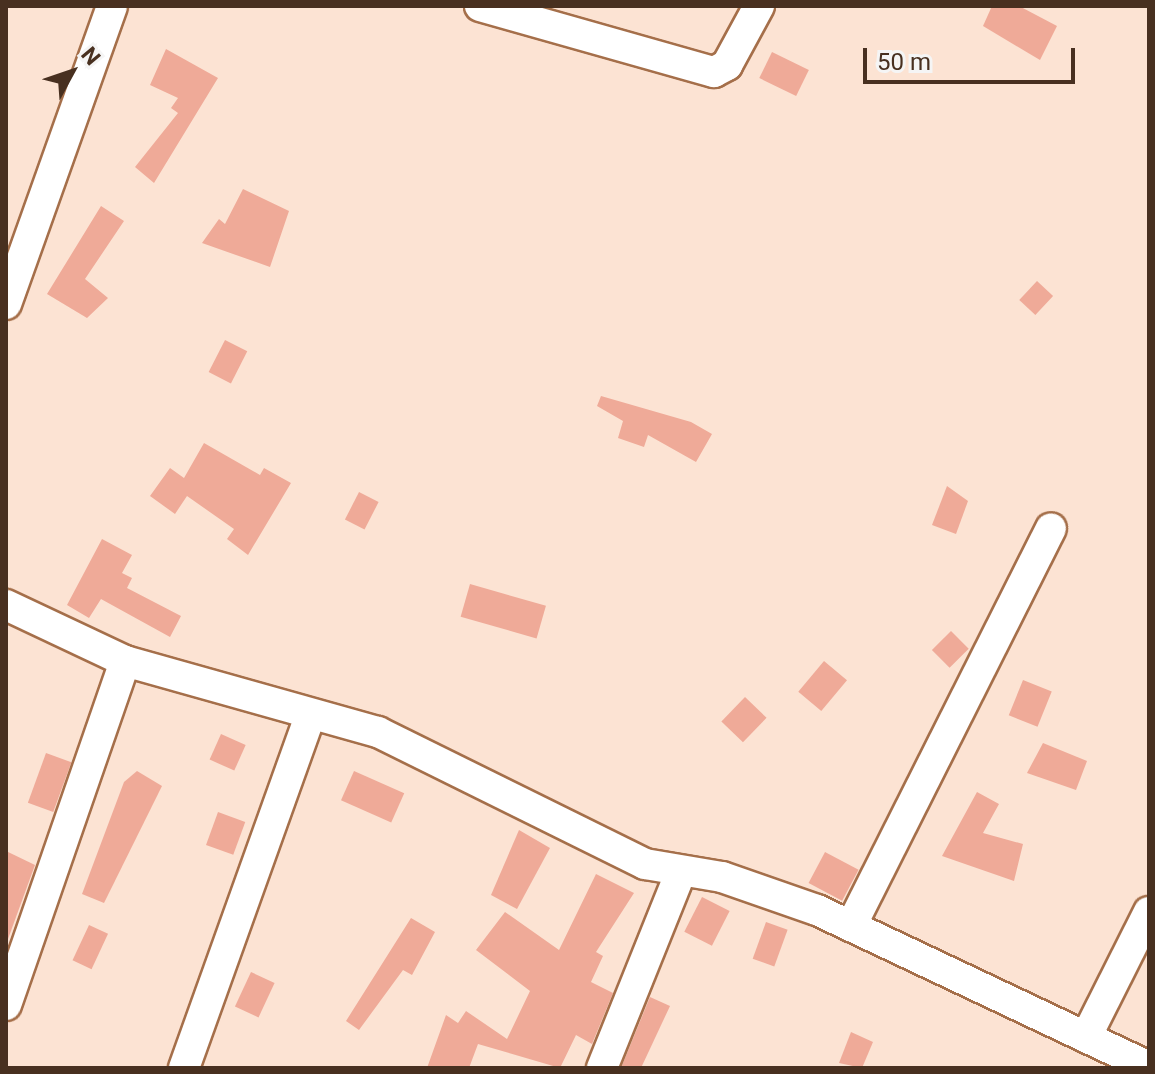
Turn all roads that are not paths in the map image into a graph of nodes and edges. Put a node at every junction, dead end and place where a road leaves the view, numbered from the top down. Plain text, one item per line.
1 (112, 6) edge
2 (480, 6) edge
3 (759, 6) edge
4 (6, 304) edge
5 (1051, 528) dead end
6 (6, 605) edge
7 (125, 661) junction
8 (310, 716) junction
9 (681, 871) junction
10 (1149, 912) edge
11 (851, 926) junction
12 (6, 1005) edge
13 (1086, 1037) junction
14 (1149, 1067) edge
15 (184, 1068) edge
16 (602, 1068) edge

1 - 4 street
2 - 3 street
5 - 11 street
6 - 7 street
7 - 8 street
7 - 12 street
8 - 9 street
8 - 15 street
9 - 11 street
9 - 16 street
10 - 13 street
11 - 13 street
13 - 14 street

